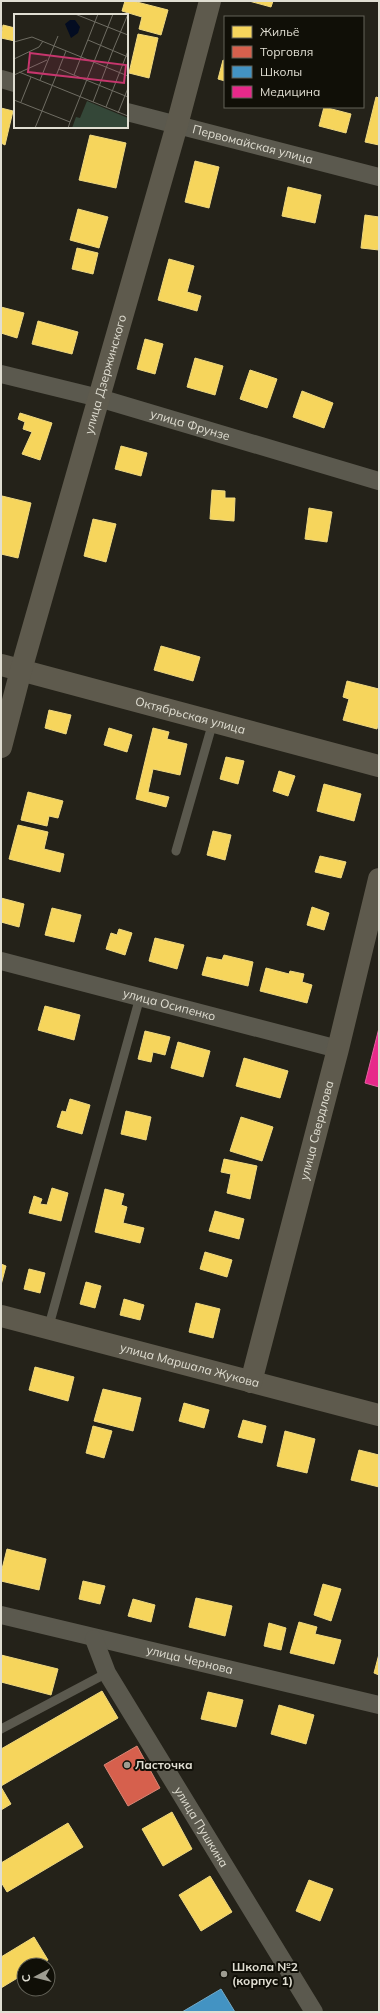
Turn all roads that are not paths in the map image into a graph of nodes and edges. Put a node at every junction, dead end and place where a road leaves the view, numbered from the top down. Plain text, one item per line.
1 (210, 1) edge
2 (1, 79) edge
3 (14, 83) edge
4 (128, 112) edge
5 (177, 125) junction
6 (379, 177) edge
7 (1, 374) edge
8 (99, 398) junction
9 (379, 481) edge
10 (11, 668) edge
11 (213, 722) junction
12 (1, 747) edge
13 (379, 766) edge
14 (176, 851) dead end
15 (379, 879) edge
16 (1, 961) edge
17 (140, 998) junction
18 (338, 1049) junction
19 (1, 1316) edge
20 (48, 1328) junction
21 (251, 1382) junction
22 (379, 1415) edge
23 (1, 1615) edge
24 (94, 1639) junction
25 (107, 1673) junction
26 (379, 1705) edge
27 (1, 1729) edge
28 (314, 2012) edge

1 - 5 street, улица Дзержинского
2 - 3 street
4 - 5 street, Первомайская улица
5 - 6 street, Первомайская улица
5 - 8 street, улица Дзержинского
7 - 8 street, улица Фрунзе
8 - 9 street, улица Фрунзе
8 - 10 street, улица Дзержинского
10 - 11 street, Октябрьская улица
10 - 12 street, улица Дзержинского
11 - 13 street, Октябрьская улица
11 - 14 lane
15 - 18 street, улица Свердлова
16 - 17 street, улица Осипенко
17 - 18 street, улица Осипенко
17 - 20 lane
18 - 21 street, улица Свердлова
19 - 20 street, улица Маршала Жукова
20 - 21 street, улица Маршала Жукова
21 - 22 street, улица Маршала Жукова
23 - 24 street, улица Чернова
24 - 25 street, улица Пушкина
24 - 26 street, улица Чернова
25 - 27 lane
25 - 28 street, улица Пушкина

